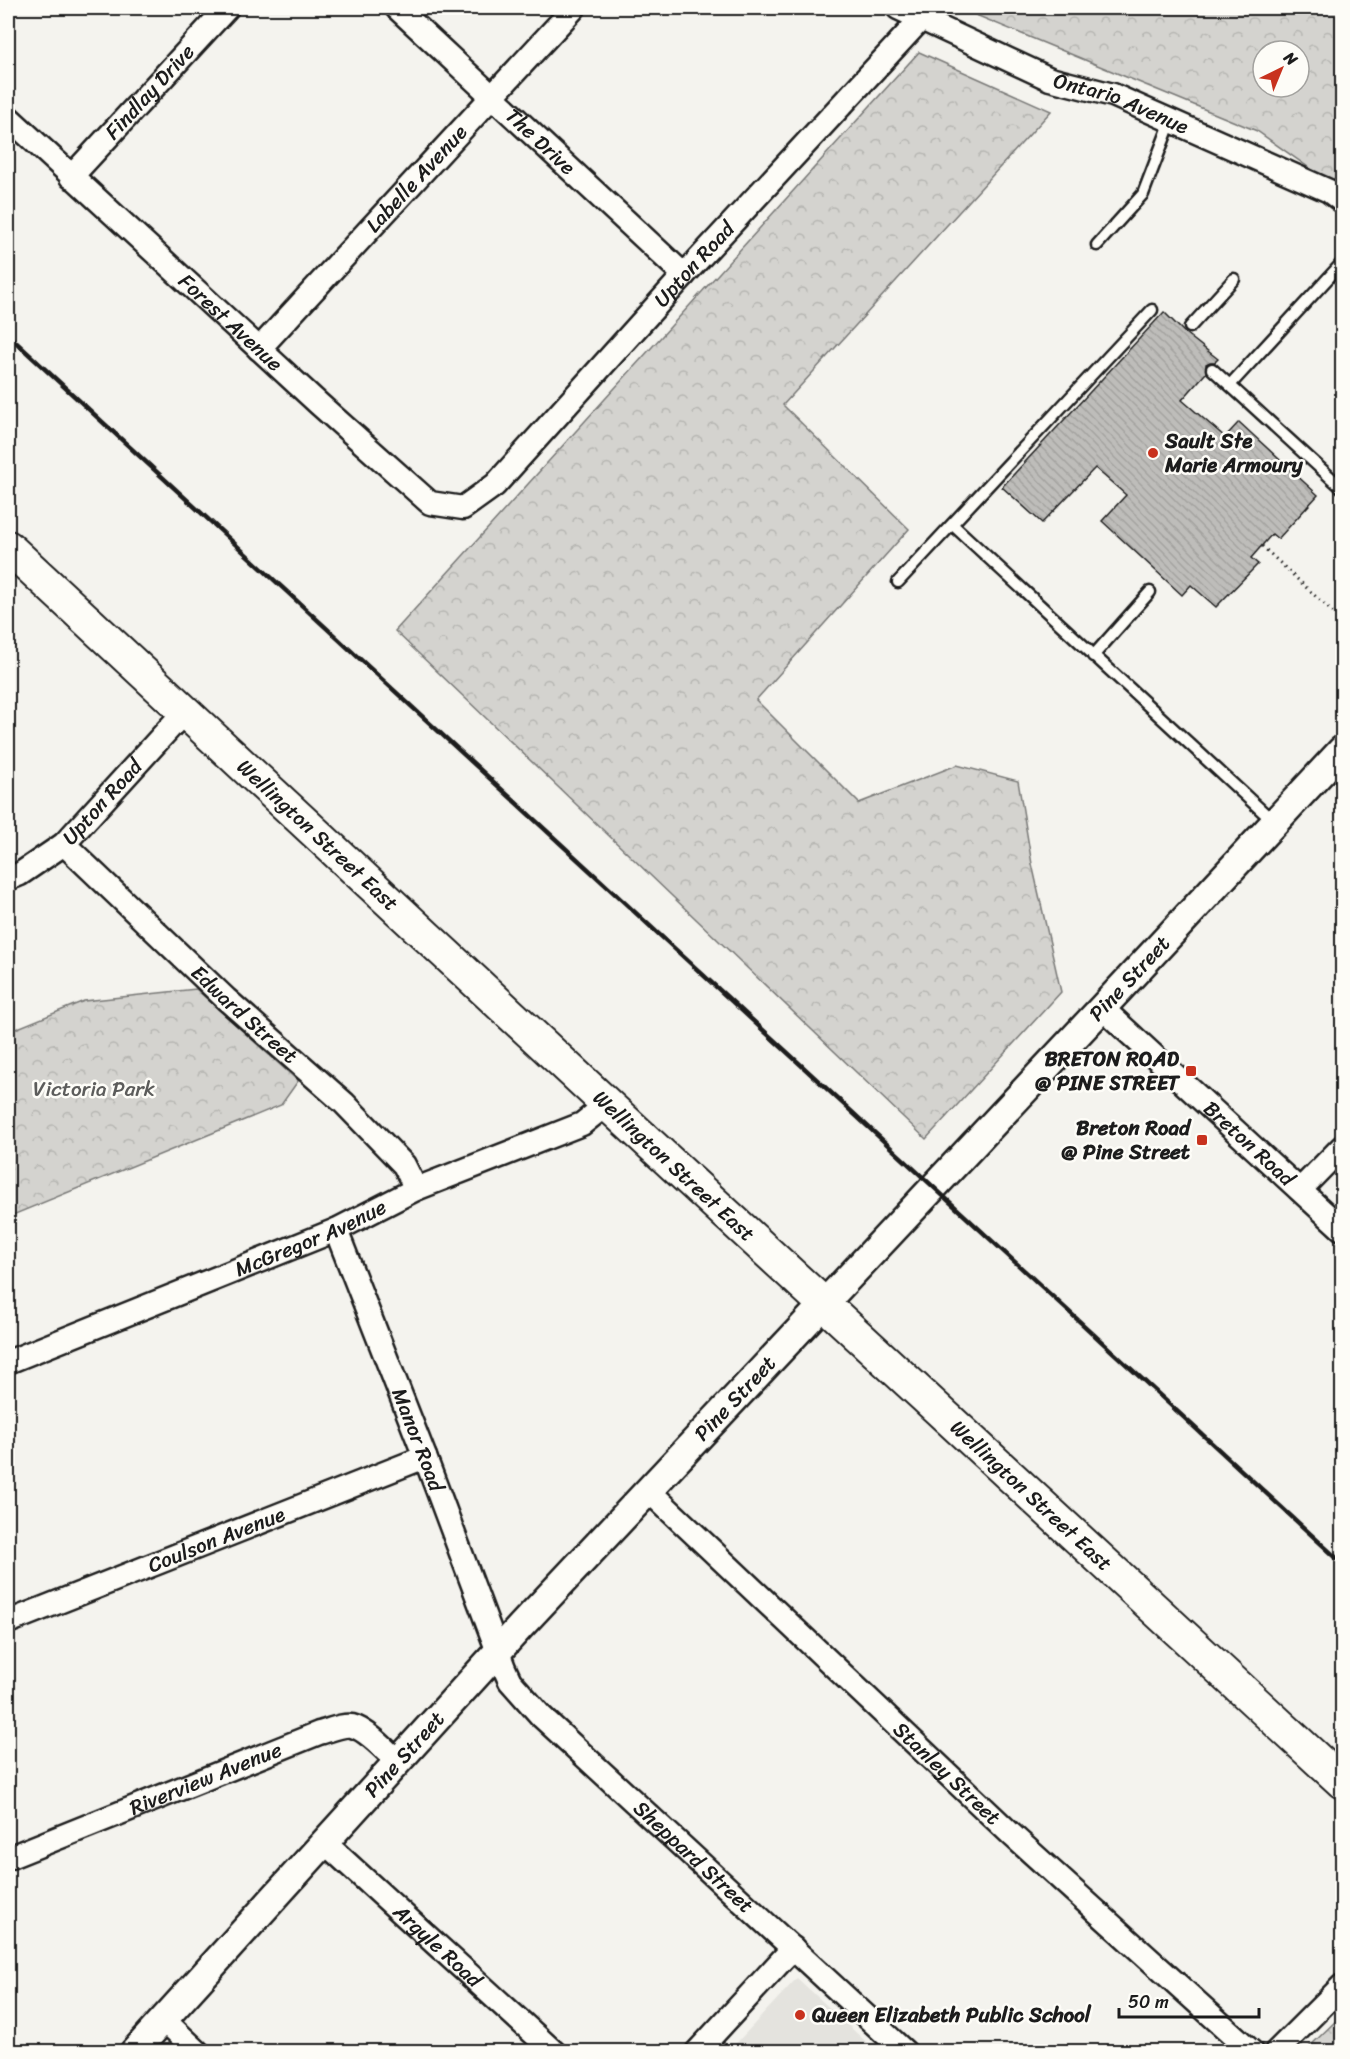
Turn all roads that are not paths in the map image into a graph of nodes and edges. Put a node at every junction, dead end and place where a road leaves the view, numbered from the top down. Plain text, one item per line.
1 (227, 8) edge
2 (396, 8) edge
3 (574, 8) edge
4 (898, 8) edge
5 (922, 18) junction
6 (492, 95) junction
7 (8, 117) edge
8 (1171, 121) junction
9 (71, 177) junction
10 (1342, 201) edge
11 (1097, 245) dead end
12 (1342, 263) edge
13 (684, 275) junction
14 (1234, 279) dead end
15 (1152, 310) dead end
16 (1190, 327) dead end
17 (259, 349) junction
18 (1212, 369) dead end
19 (1230, 385) junction
20 (1342, 488) edge
21 (463, 508) joint
22 (952, 525) junction
23 (8, 547) edge
24 (898, 582) dead end
25 (1150, 592) dead end
26 (1093, 656) junction
27 (184, 711) junction
28 (1342, 750) edge
29 (1274, 823) junction
30 (64, 844) junction
31 (8, 879) edge
32 (1102, 1008) junction
33 (607, 1104) junction
34 (1342, 1147) edge
35 (416, 1189) junction
36 (1300, 1190) junction
37 (1342, 1229) edge
38 (336, 1230) junction
39 (824, 1303) junction
40 (8, 1362) edge
41 (425, 1457) junction
42 (648, 1490) junction
43 (8, 1622) edge
44 (498, 1651) junction
45 (398, 1762) junction
46 (1342, 1782) edge
47 (324, 1842) junction
48 (8, 1858) edge
49 (793, 1948) junction
50 (1342, 1986) edge
51 (164, 2020) junction
52 (134, 2052) edge
53 (198, 2052) edge
54 (554, 2052) edge
55 (697, 2052) edge
56 (905, 2052) edge
57 (1252, 2052) edge
58 (1276, 2052) edge

1 - 9 street, Findlay Drive
2 - 6 street, The Drive
3 - 6 street, Labelle Avenue
4 - 5 street, Ontario Avenue
5 - 8 street, Ontario Avenue
5 - 13 street, Upton Road
6 - 13 street, The Drive
6 - 17 street, Labelle Avenue
7 - 9 street, Forest Avenue
8 - 10 street, Ontario Avenue
8 - 11 lane
9 - 17 street, Forest Avenue
12 - 19 lane
13 - 21 street, Upton Road
14 - 16 lane
15 - 22 lane
17 - 21 street, Forest Avenue
18 - 19 lane
19 - 20 lane
22 - 24 lane
22 - 26 lane
23 - 27 main road, Wellington Street East
25 - 26 lane
26 - 29 lane
27 - 30 street, Upton Road
27 - 33 main road, Wellington Street East
28 - 29 street, Pine Street
29 - 32 street, Pine Street
30 - 31 street, Upton Road
30 - 35 street, Edward Street
32 - 36 street, Breton Road
32 - 39 street, Pine Street
33 - 35 street, McGregor Avenue
33 - 39 main road, Wellington Street East
34 - 36 street
35 - 38 street, McGregor Avenue
36 - 37 street, Breton Road
38 - 40 street, McGregor Avenue
38 - 41 street, Manor Road
39 - 42 street, Pine Street
39 - 46 main road, Wellington Street East
41 - 43 street, Coulson Avenue
41 - 44 street, Manor Road
42 - 44 street, Pine Street
42 - 57 street, Stanley Street
44 - 45 street, Pine Street
44 - 49 street, Sheppard Street
45 - 47 street, Pine Street
45 - 48 street, Riverview Avenue
47 - 51 street, Pine Street
47 - 54 street, Argyle Road
49 - 55 street
49 - 56 street, Sheppard Street
50 - 58 street
51 - 52 street, Pine Street
51 - 53 street

